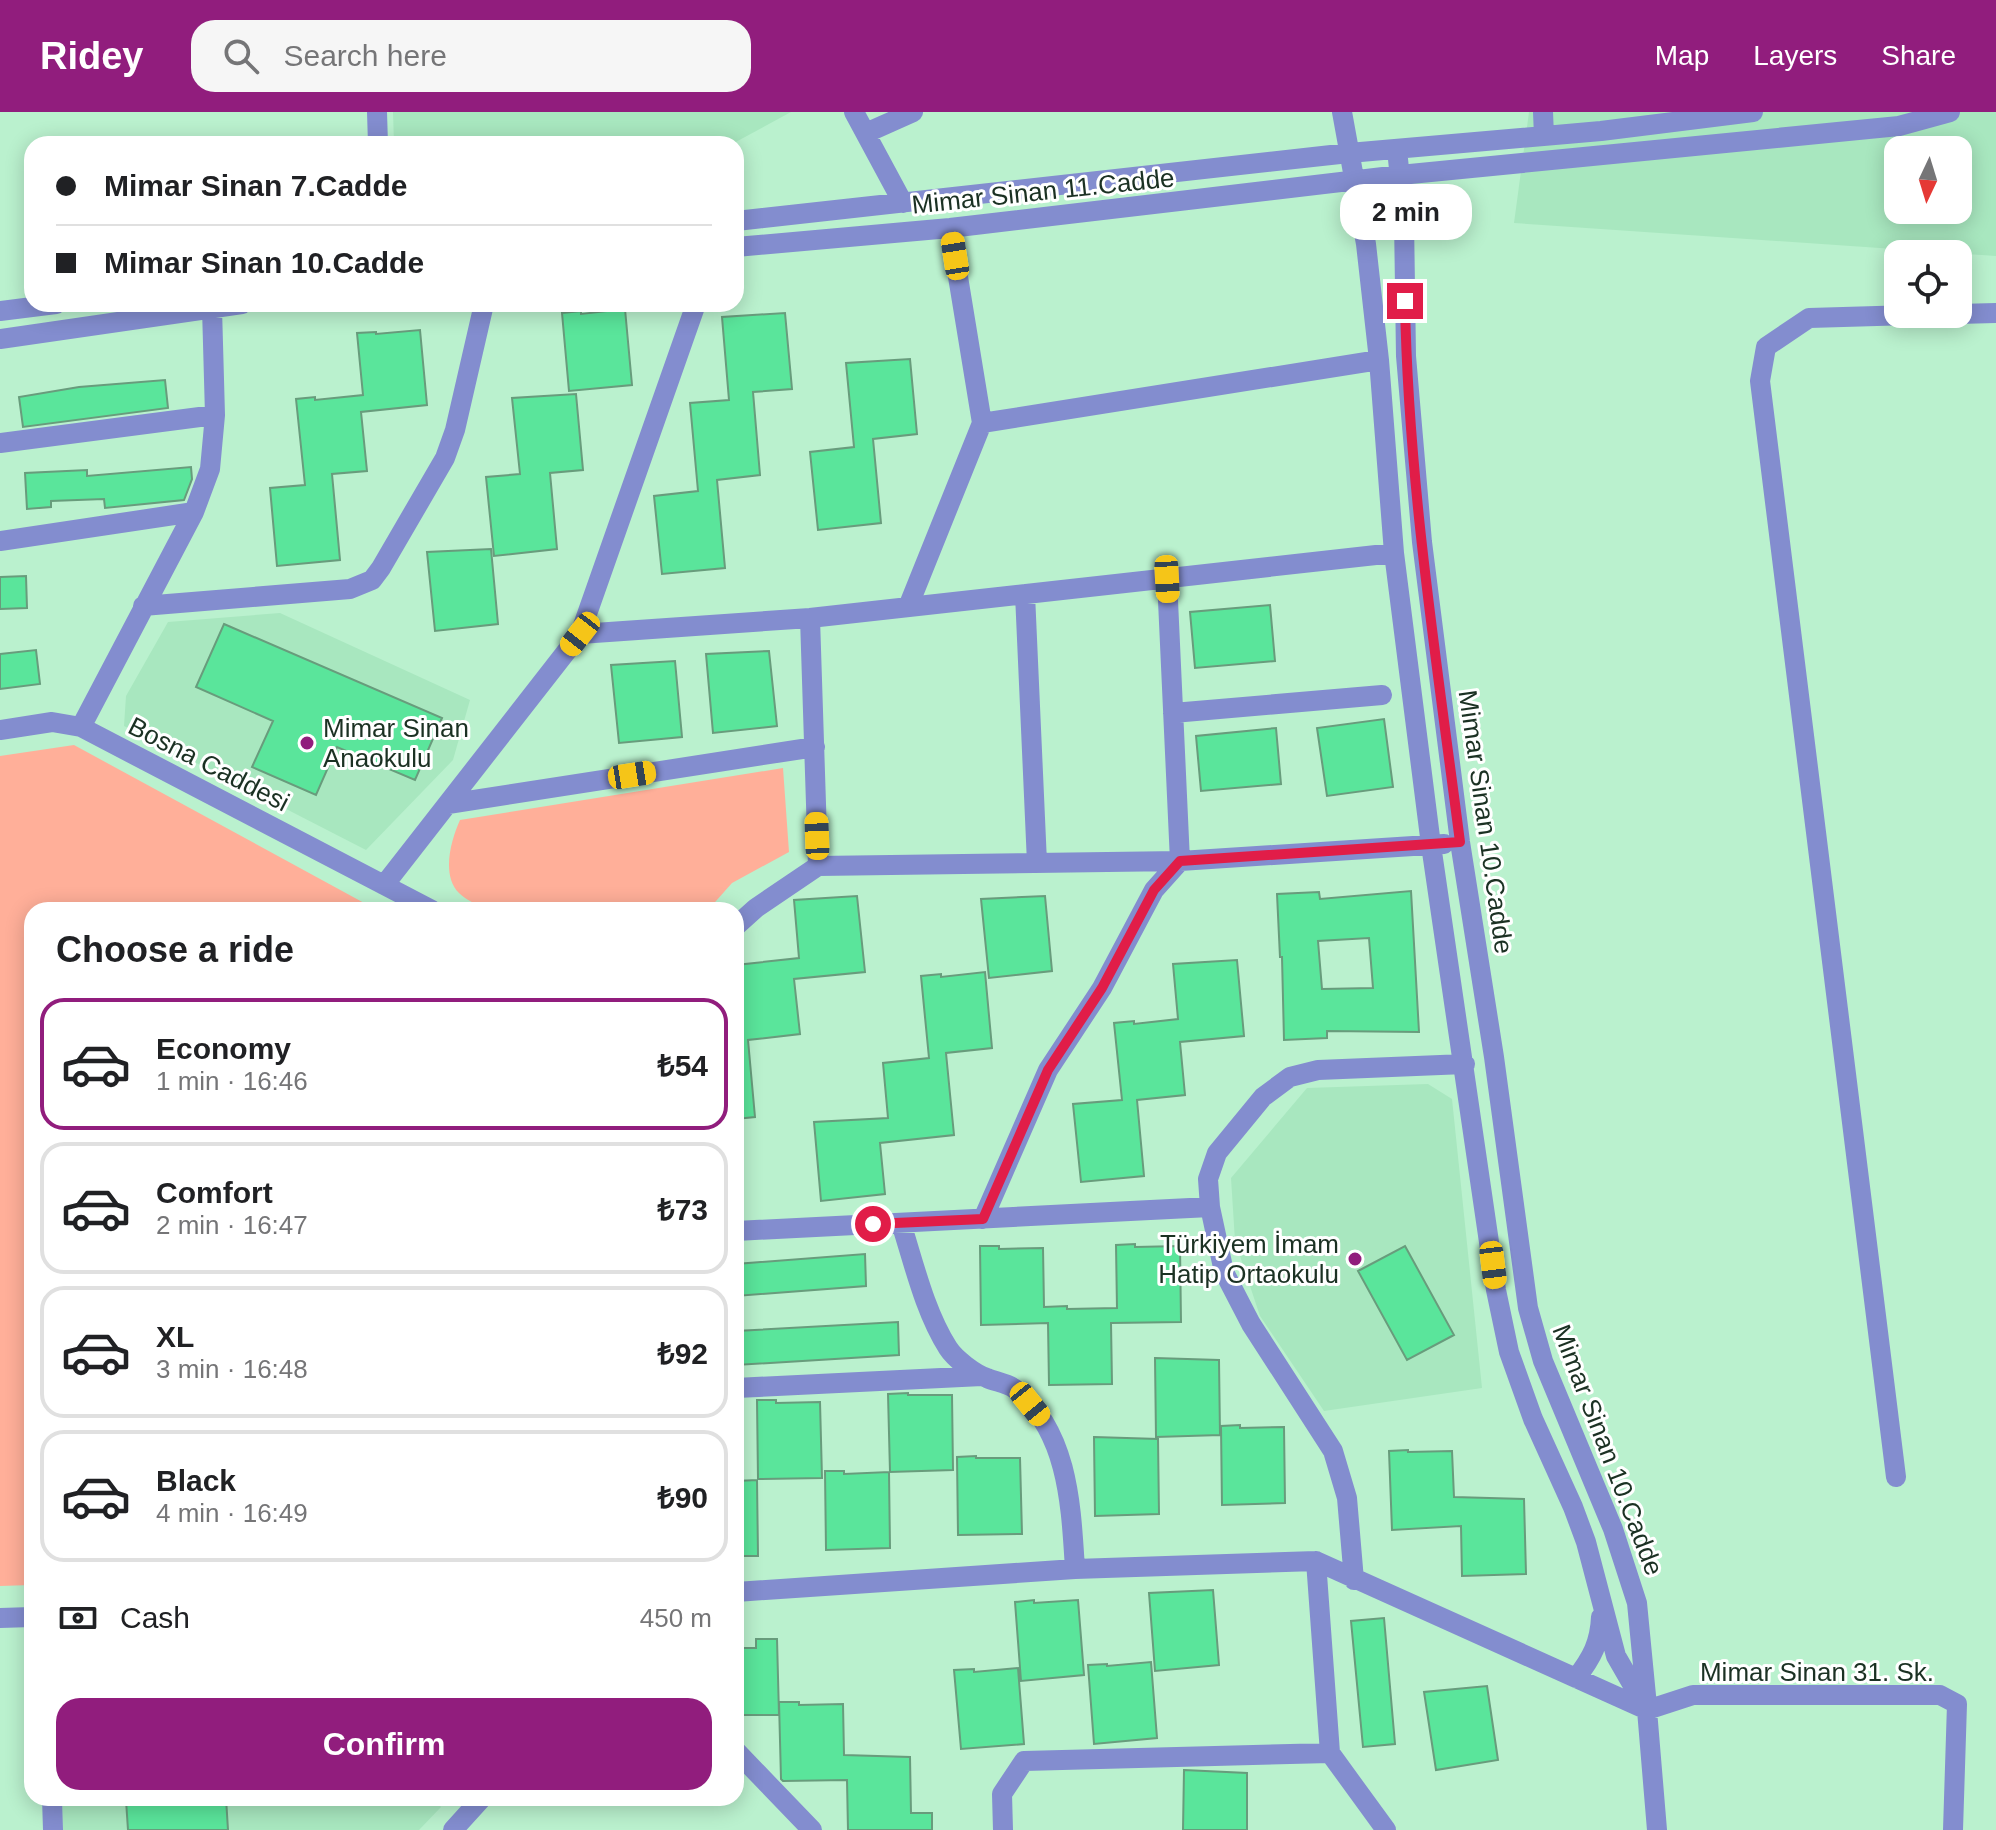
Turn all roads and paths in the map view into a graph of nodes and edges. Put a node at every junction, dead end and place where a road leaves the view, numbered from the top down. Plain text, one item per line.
1 (377, 112) edge
2 (854, 112) edge
3 (913, 112) edge
4 (1342, 112) edge
5 (1543, 112) edge
6 (1753, 112) edge
7 (1950, 112) edge
8 (1601, 122) edge
9 (866, 133) junction
10 (378, 136) edge
11 (1544, 136) junction
12 (1397, 149) junction
13 (1349, 153) junction
14 (1400, 175) junction
15 (1355, 182) junction
16 (903, 203) junction
17 (744, 220) edge
18 (950, 228) junction
19 (744, 246) edge
20 (24, 308) edge
21 (0, 311) edge
22 (185, 312) edge
23 (212, 312) edge
24 (482, 312) edge
25 (693, 312) edge
26 (1996, 313) edge
27 (1972, 314) edge
28 (1884, 316) edge
29 (0, 339) edge
30 (1379, 360) junction
31 (215, 415) junction
32 (982, 423) junction
33 (0, 443) edge
34 (194, 512) junction
35 (0, 541) edge
36 (1394, 553) junction
37 (1167, 579) junction
38 (1025, 594) junction
39 (143, 606) junction
40 (908, 607) junction
41 (810, 618) junction
42 (580, 634) junction
43 (1382, 695) dead end
44 (1173, 713) junction
45 (81, 727) junction
46 (0, 730) edge
47 (815, 747) junction
48 (448, 804) junction
49 (1460, 842) junction
50 (1431, 845) junction
51 (1180, 861) junction
52 (1037, 863) junction
53 (818, 866) junction
54 (385, 884) junction
55 (418, 902) edge
56 (744, 919) edge
57 (1465, 1064) junction
58 (1210, 1207) junction
59 (983, 1219) junction
60 (901, 1223) junction
61 (744, 1231) edge
62 (982, 1376) junction
63 (744, 1388) edge
64 (1896, 1477) dead end
65 (1316, 1561) junction
66 (1075, 1569) junction
67 (1354, 1580) junction
68 (744, 1591) edge
69 (1602, 1601) junction
70 (24, 1617) edge
71 (0, 1618) edge
72 (1576, 1678) junction
73 (1647, 1710) junction
74 (1330, 1753) junction
75 (744, 1759) edge
76 (52, 1806) edge
77 (469, 1806) edge
78 (53, 1830) edge
79 (453, 1830) edge
80 (812, 1830) edge
81 (1003, 1830) edge
82 (1386, 1830) edge
83 (1657, 1830) edge
84 (1953, 1830) edge

1 - 10 street
2 - 9 street
3 - 9 street
4 - 13 street, Mimar Sinan 10.Cadde
5 - 11 street
6 - 8 street, Mimar Sinan 11.Cadde
7 - 14 street, Mimar Sinan 11.Cadde
8 - 11 street, Mimar Sinan 11.Cadde
9 - 16 street
11 - 12 street, Mimar Sinan 11.Cadde
12 - 13 street, Mimar Sinan 11.Cadde
12 - 14 street, Mimar Sinan 10.Cadde
13 - 15 street, Mimar Sinan 10.Cadde
13 - 16 street, Mimar Sinan 11.Cadde
14 - 15 street, Mimar Sinan 11.Cadde
14 - 49 street, Mimar Sinan 10.Cadde
15 - 18 street, Mimar Sinan 11.Cadde
15 - 30 street, Mimar Sinan 10.Cadde
16 - 17 street, Mimar Sinan 11.Cadde
18 - 19 street, Mimar Sinan 11.Cadde
18 - 32 street
20 - 21 street
22 - 29 street
23 - 31 street
24 - 39 street
25 - 42 street
26 - 27 street
28 - 64 street
30 - 32 street
30 - 36 street, Mimar Sinan 10.Cadde
31 - 33 street
31 - 34 street
32 - 40 street
34 - 35 street
34 - 39 street
36 - 37 street
36 - 50 street, Mimar Sinan 10.Cadde
37 - 38 street
37 - 44 street
38 - 40 street
38 - 52 street
39 - 45 street
40 - 41 street
41 - 42 street
41 - 47 street
42 - 48 street
43 - 44 street
44 - 51 street
45 - 46 street, Bosna Caddesi
45 - 54 street, Bosna Caddesi
47 - 48 street
47 - 53 street
48 - 54 street
49 - 50 street
49 - 73 street, Mimar Sinan 10.Cadde
50 - 51 street
50 - 57 street, Mimar Sinan 10.Cadde
51 - 52 street
51 - 59 street
52 - 53 street
53 - 56 street
54 - 55 street, Bosna Caddesi
57 - 58 street
57 - 69 street, Mimar Sinan 10.Cadde
58 - 59 street
58 - 67 street
59 - 60 street
60 - 61 street
60 - 62 street
62 - 63 street
62 - 66 street
65 - 66 street
65 - 67 street
65 - 74 street
66 - 68 street
67 - 72 street
69 - 72 street
69 - 73 street, Mimar Sinan 10.Cadde
70 - 71 street
72 - 73 street
73 - 83 street
73 - 84 street, Mimar Sinan 31. Sk.
74 - 81 street
74 - 82 street
75 - 80 street
76 - 78 street
77 - 79 street

